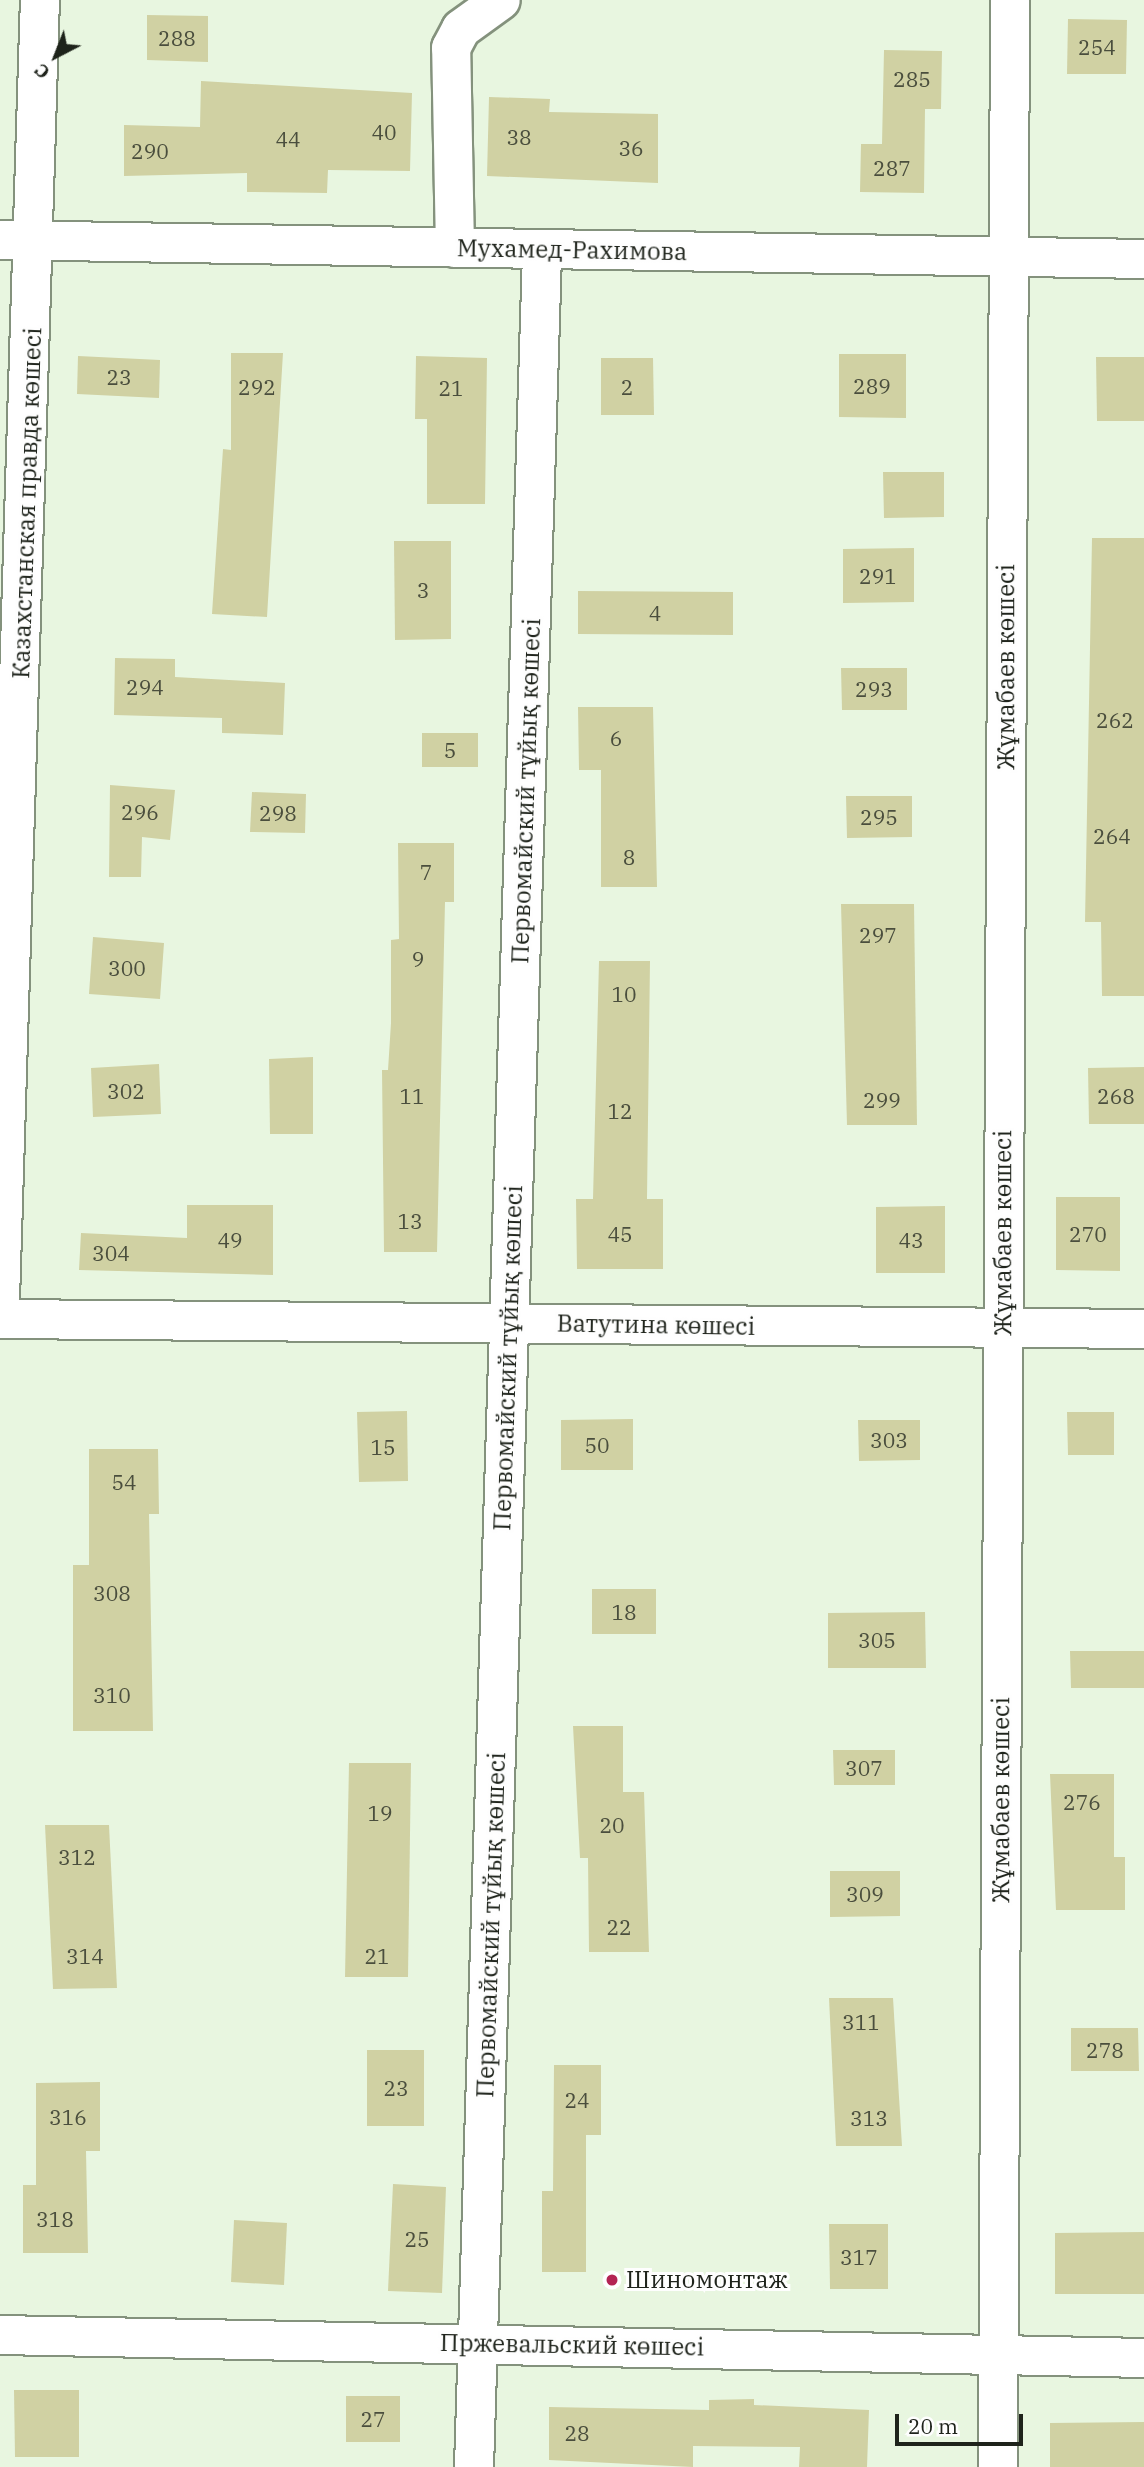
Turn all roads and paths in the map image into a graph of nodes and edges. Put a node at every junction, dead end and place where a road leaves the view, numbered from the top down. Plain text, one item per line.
1 (40, 0) edge
2 (501, 0) edge
3 (1010, 0) edge
4 (18, 240) edge
5 (455, 248) junction
6 (542, 249) junction
7 (1009, 257) junction
8 (1144, 259) edge
9 (0, 1299) edge
10 (0, 1319) edge
11 (509, 1324) junction
12 (1003, 1328) junction
13 (1144, 1329) edge
14 (0, 2335) edge
15 (478, 2342) junction
16 (999, 2356) junction
17 (1144, 2358) edge
18 (474, 2467) edge
19 (998, 2467) edge

1 - 4 street, Казахстанская правда көшесі
2 - 5 street
3 - 7 street, Жұмабаев көшесі
4 - 5 street, Мухамед-Рахимова
4 - 9 street, Казахстанская правда көшесі
5 - 6 street, Мухамед-Рахимова
6 - 7 street, Мухамед-Рахимова
6 - 11 street, Первомайский тұйық көшесі
7 - 8 street, Мухамед-Рахимова
7 - 12 street, Жұмабаев көшесі
10 - 11 street, Ватутина көшесі
11 - 12 street, Ватутина көшесі
11 - 15 street, Первомайский тұйық көшесі
12 - 13 street, Ватутина көшесі
12 - 16 street, Жұмабаев көшесі
14 - 15 street, Пржевальский көшесі
15 - 16 street, Пржевальский көшесі
15 - 18 street, Первомайский тұйық көшесі
16 - 17 street, Пржевальский көшесі
16 - 19 street, Жұмабаев көшесі

